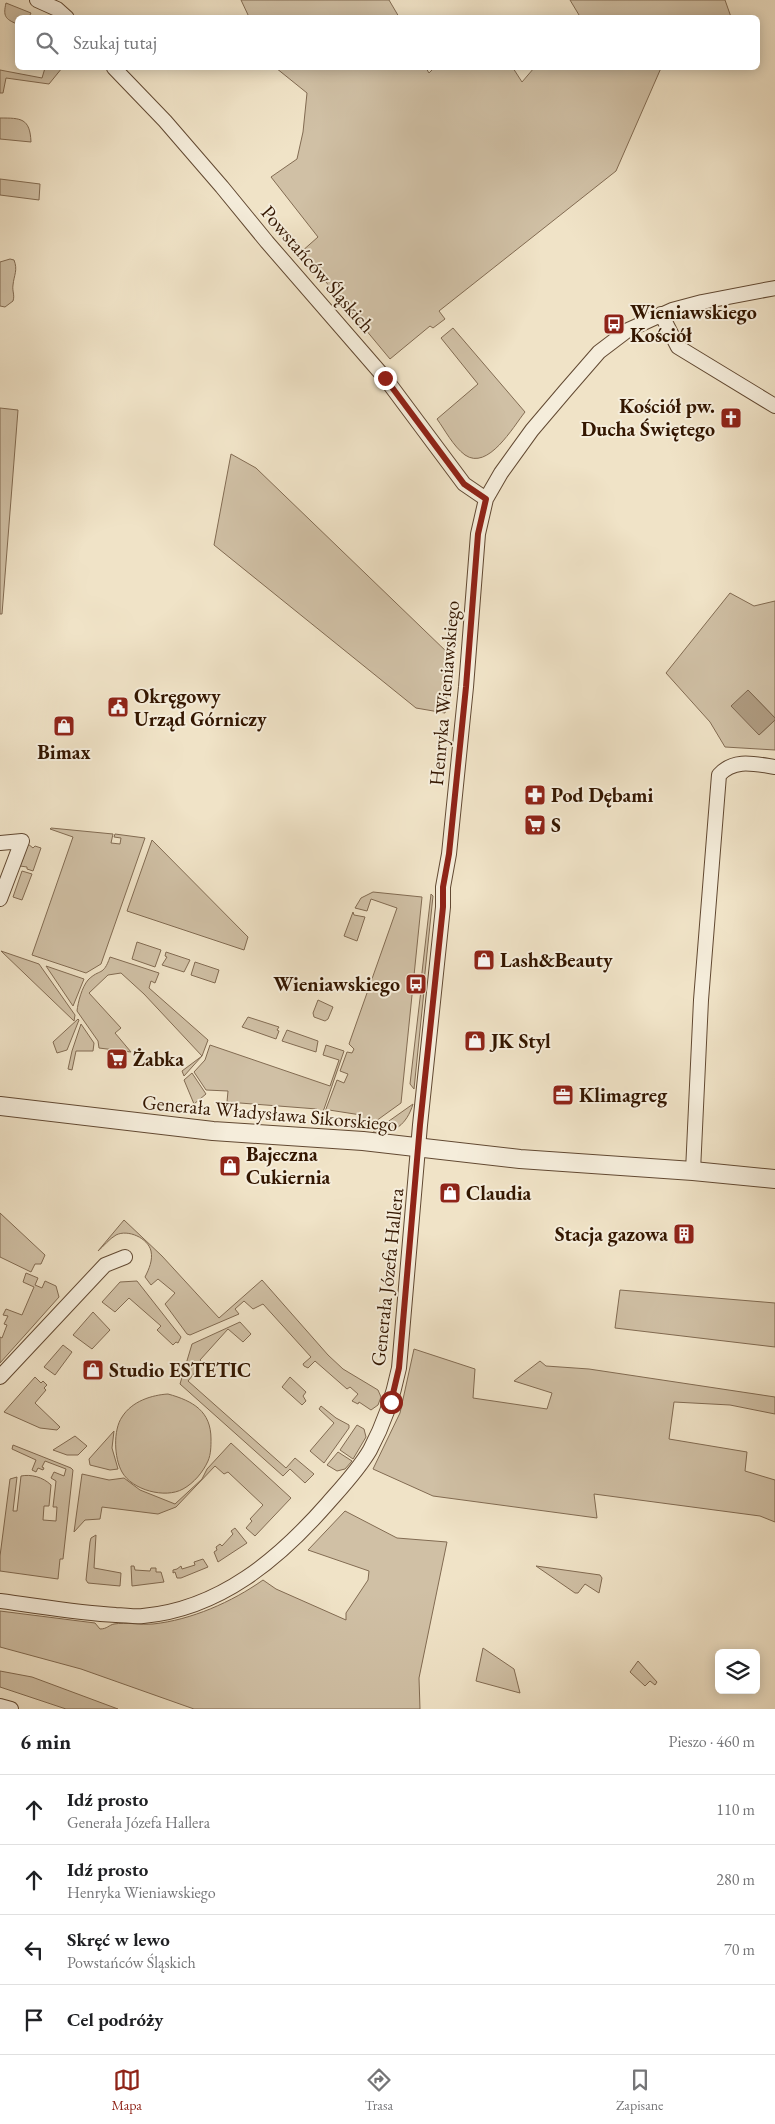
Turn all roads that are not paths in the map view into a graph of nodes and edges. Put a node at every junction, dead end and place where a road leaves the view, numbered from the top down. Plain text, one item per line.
1 (37, 0) edge
2 (64, 15) edge
3 (116, 70) edge
4 (775, 288) edge
5 (661, 314) junction
6 (775, 406) edge
7 (486, 499) junction
8 (775, 767) edge
9 (0, 843) edge
10 (0, 899) edge
11 (0, 1106) edge
12 (419, 1148) junction
13 (693, 1171) junction
14 (775, 1179) edge
15 (125, 1257) dead end
16 (0, 1377) edge
17 (0, 1601) edge
18 (0, 1706) edge
19 (11, 1709) edge

1 - 2 street
3 - 7 street, Powstańców Śląskich
4 - 5 street, Henryka Wieniawskiego
5 - 6 street
5 - 7 street, Henryka Wieniawskiego
7 - 12 street, Henryka Wieniawskiego
8 - 13 street
9 - 10 street
11 - 12 street, Generała Władysława Sikorskiego
12 - 13 street, Generała Władysława Sikorskiego
12 - 17 street, Generała Józefa Hallera
13 - 14 street, Generała Władysława Sikorskiego
15 - 16 street
18 - 19 street

